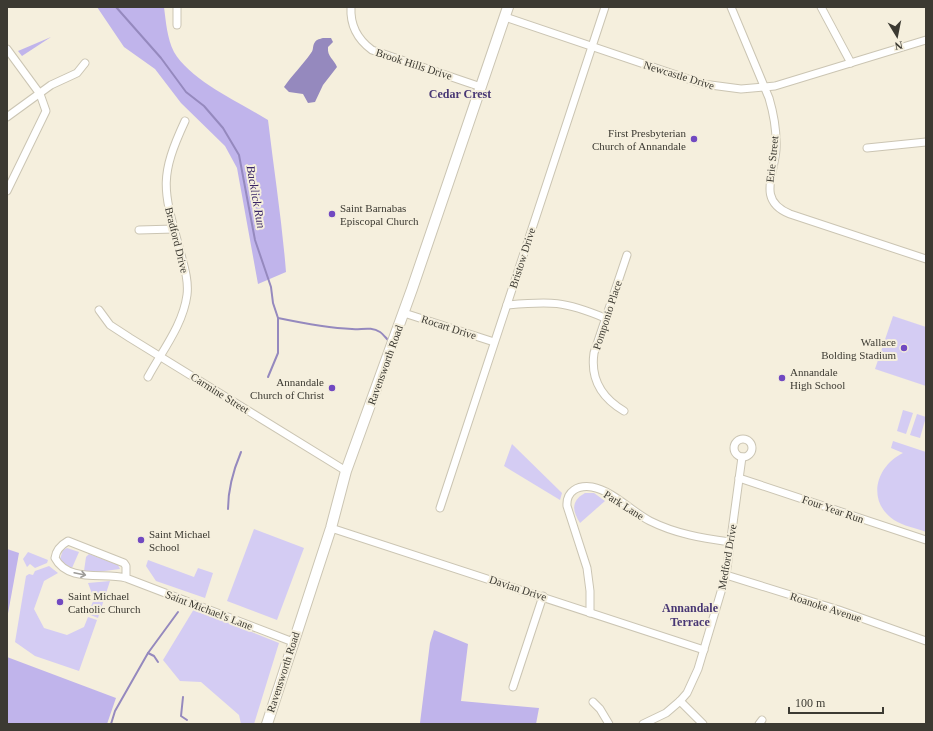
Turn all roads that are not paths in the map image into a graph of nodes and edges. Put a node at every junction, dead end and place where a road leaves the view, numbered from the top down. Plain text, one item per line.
1 (177, 7) edge
2 (351, 7) edge
3 (605, 7) edge
4 (730, 7) edge
5 (821, 7) edge
6 (506, 12) edge
7 (178, 25) dead end
8 (926, 40) edge
9 (592, 46) junction
10 (7, 49) edge
11 (852, 63) junction
12 (86, 64) dead end
13 (481, 87) junction
14 (764, 88) junction
15 (40, 94) junction
16 (7, 117) edge
17 (185, 121) dead end
18 (926, 142) edge
19 (867, 148) dead end
20 (7, 191) edge
21 (174, 229) junction
22 (138, 230) dead end
23 (627, 255) dead end
24 (926, 259) edge
25 (507, 305) junction
26 (99, 310) dead end
27 (404, 313) junction
28 (605, 318) junction
29 (494, 342) junction
30 (160, 356) junction
31 (148, 377) dead end
32 (624, 411) dead end
33 (742, 457) dead end
34 (346, 471) junction
35 (739, 478) junction
36 (440, 508) dead end
37 (331, 528) junction
38 (926, 540) edge
39 (730, 542) junction
40 (726, 575) junction
41 (126, 578) junction
42 (543, 596) junction
43 (590, 613) junction
44 (926, 641) edge
45 (293, 642) junction
46 (704, 650) junction
47 (513, 687) dead end
48 (680, 701) junction
49 (593, 702) dead end
50 (267, 724) edge
51 (609, 724) edge
52 (643, 724) edge
53 (703, 724) edge

1 - 7 street
2 - 13 street, Brook Hills Drive
3 - 9 street, Bristow Drive
4 - 14 street, Erie Street
5 - 11 street
6 - 9 street, Newcastle Drive
6 - 13 main road, Ravensworth Road
8 - 11 street, Newcastle Drive
9 - 14 street, Newcastle Drive
9 - 25 street, Bristow Drive
10 - 15 street
11 - 14 street, Newcastle Drive
12 - 15 street
13 - 27 main road, Ravensworth Road
14 - 24 street, Erie Street
15 - 16 street
15 - 20 street
17 - 21 street, Bradford Drive
18 - 19 street
21 - 22 street
21 - 30 street, Bradford Drive
23 - 28 street, Pomponio Place
25 - 28 street
25 - 29 street, Bristow Drive
26 - 30 street, Carmine Street
27 - 29 street, Rocart Drive
27 - 34 main road, Ravensworth Road
28 - 32 street, Pomponio Place
29 - 36 street, Bristow Drive
30 - 31 street, Bradford Drive
30 - 34 street, Carmine Street
33 - 35 street, Medford Drive
34 - 37 main road, Ravensworth Road
35 - 38 street, Four Year Run
35 - 39 street, Medford Drive
37 - 42 street, Davian Drive
37 - 45 main road, Ravensworth Road
39 - 40 street, Medford Drive
39 - 43 street, Park Lane
40 - 44 street, Roanoke Avenue
40 - 46 street, Medford Drive
41 -> 41 street, Saint Michael's Lane
41 - 45 street, Saint Michael's Lane
42 - 43 street, Davian Drive
42 - 47 street
43 - 46 street, Davian Drive
45 - 50 main road, Ravensworth Road
46 - 48 street, Medford Drive
48 - 52 street, Medford Drive
48 - 53 street
49 - 51 street

